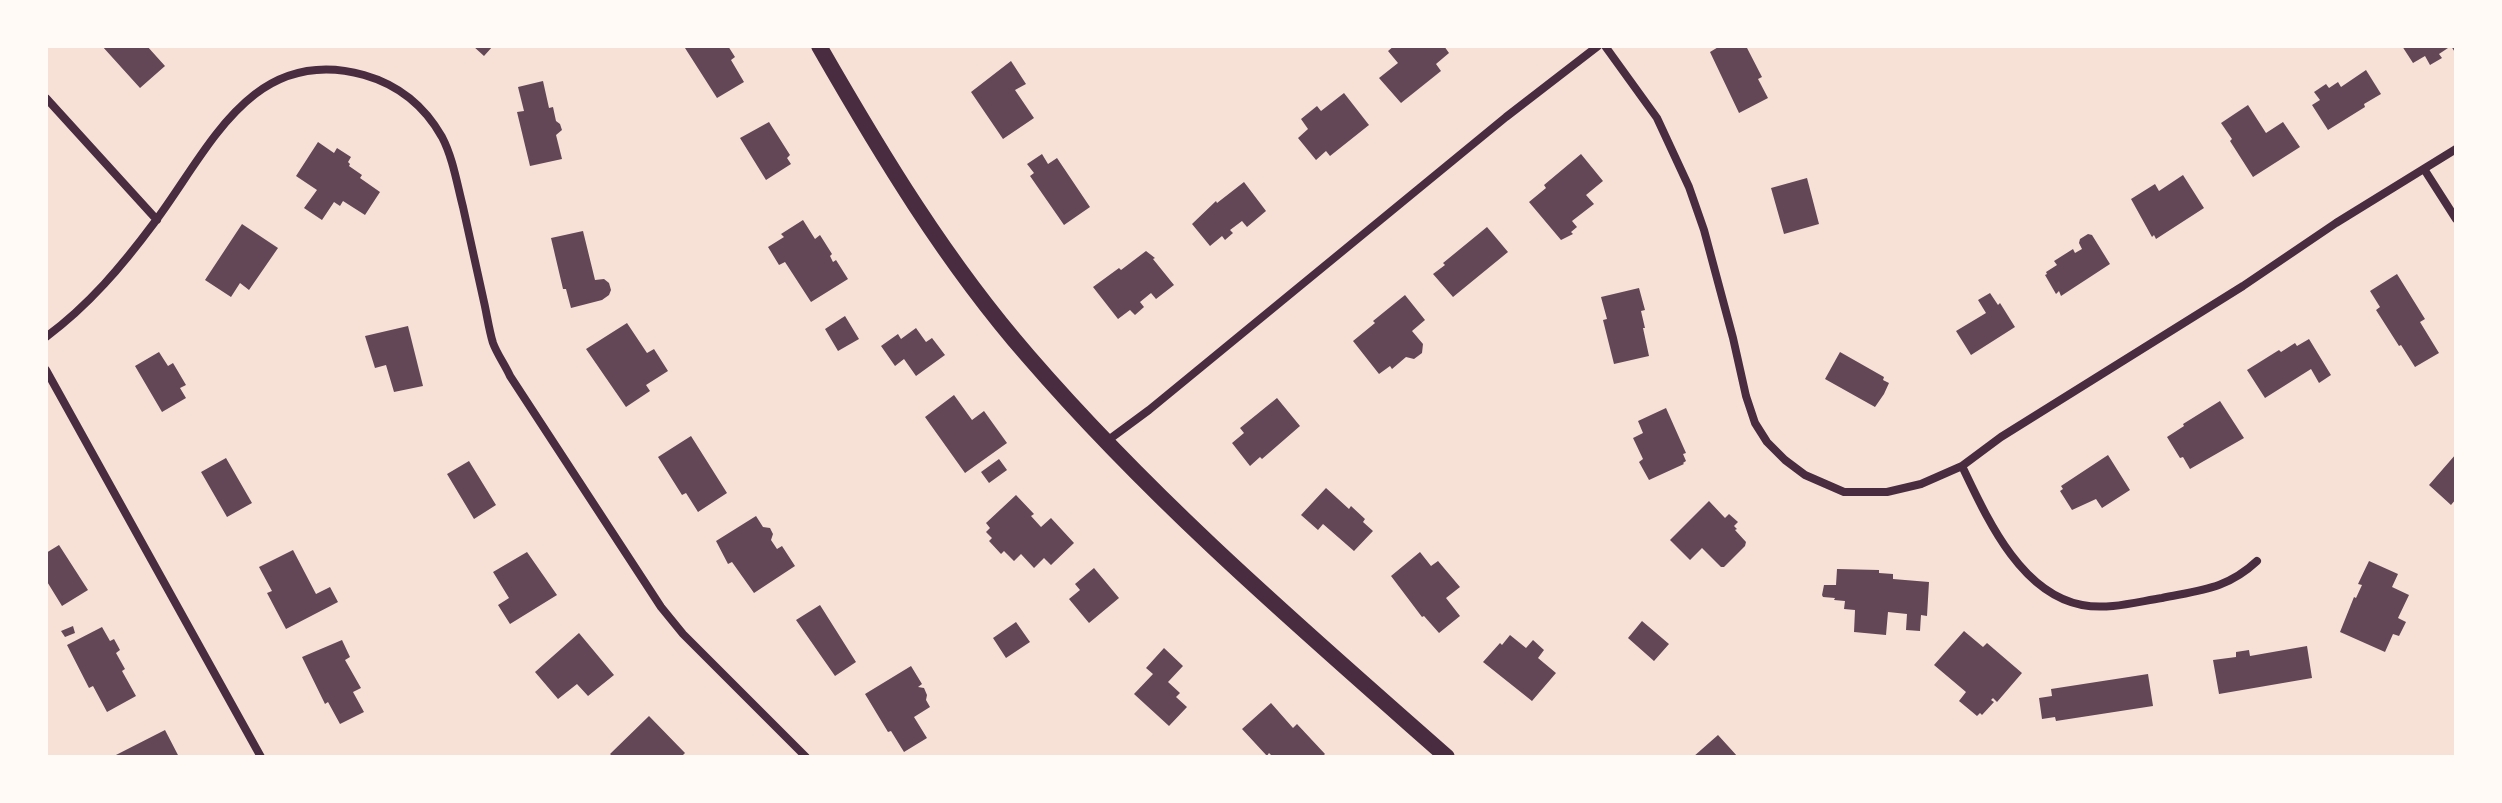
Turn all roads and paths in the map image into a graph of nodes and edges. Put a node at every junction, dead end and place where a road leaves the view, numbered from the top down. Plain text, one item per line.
1 (819, 46) edge
2 (1598, 46) edge
3 (1605, 46) edge
4 (46, 98) edge
5 (2456, 149) edge
6 (2424, 169) junction
7 (2456, 219) edge
8 (157, 220) junction
9 (46, 337) edge
10 (46, 370) edge
11 (1107, 441) junction
12 (1962, 466) junction
13 (2257, 561) dead end
14 (261, 757) edge
15 (806, 757) edge
16 (1447, 757) edge

1 - 11 main road
2 - 11 street
3 - 12 street
4 - 8 street
5 - 6 street
6 - 7 street
6 - 12 street
8 - 9 street
8 - 15 street
10 - 14 street
11 - 16 main road
12 - 13 street

